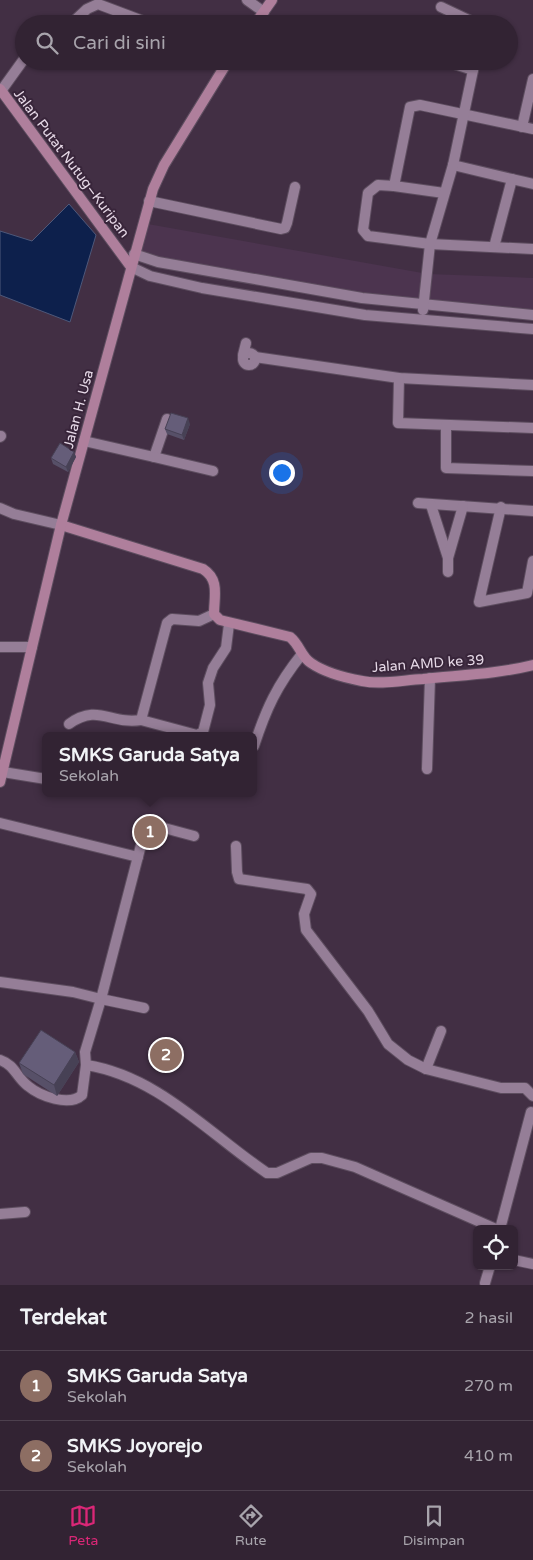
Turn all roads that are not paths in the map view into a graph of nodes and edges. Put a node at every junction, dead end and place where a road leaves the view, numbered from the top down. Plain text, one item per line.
1 (247, 0) edge
2 (272, 0) edge
3 (98, 2) edge
4 (441, 6) dead end
5 (264, 12) junction
6 (81, 15) edge
7 (129, 15) edge
8 (262, 15) edge
9 (459, 15) edge
10 (16, 70) edge
11 (222, 70) edge
12 (473, 70) edge
13 (533, 79) edge
14 (1, 90) edge
15 (464, 113) junction
16 (528, 128) edge
17 (453, 165) junction
18 (512, 179) junction
19 (533, 184) edge
20 (394, 186) junction
21 (295, 187) dead end
22 (444, 193) junction
23 (149, 201) junction
24 (430, 244) junction
25 (494, 248) junction
26 (533, 249) edge
27 (122, 252) junction
28 (134, 254) junction
29 (131, 267) junction
30 (424, 306) junction
31 (533, 315) edge
32 (421, 319) junction
33 (533, 329) edge
34 (246, 343) dead end
35 (399, 378) junction
36 (533, 385) edge
37 (166, 419) dead end
38 (446, 425) junction
39 (533, 428) edge
40 (84, 441) junction
41 (154, 457) junction
42 (533, 470) edge
43 (213, 471) dead end
44 (418, 503) dead end
45 (431, 505) junction
46 (463, 506) junction
47 (501, 507) junction
48 (0, 508) edge
49 (533, 511) edge
50 (61, 525) junction
51 (448, 558) junction
52 (533, 561) edge
53 (448, 572) dead end
54 (530, 592) edge
55 (214, 614) junction
56 (229, 624) junction
57 (0, 647) edge
58 (32, 647) junction
59 (302, 654) junction
60 (533, 665) edge
61 (430, 678) junction
62 (141, 720) junction
63 (69, 724) dead end
64 (186, 732) edge
65 (203, 732) edge
66 (257, 736) edge
67 (427, 769) dead end
68 (1, 777) edge
69 (42, 780) edge
70 (0, 823) edge
71 (194, 836) dead end
72 (236, 846) dead end
73 (138, 857) junction
74 (0, 982) edge
75 (101, 999) junction
76 (144, 1008) dead end
77 (441, 1031) dead end
78 (0, 1060) edge
79 (86, 1065) junction
80 (426, 1069) junction
81 (533, 1096) edge
82 (533, 1101) edge
83 (532, 1113) edge
84 (26, 1212) dead end
85 (0, 1214) edge
86 (487, 1225) edge
87 (501, 1225) edge
88 (518, 1261) edge
89 (533, 1264) edge
90 (489, 1270) edge
91 (485, 1283) dead end

1 - 5 street
2 - 5 street
3 - 6 street
3 - 7 street
4 - 9 street
5 - 8 street
10 - 14 street
11 - 23 street, Jalan H. Usa
12 - 15 street
13 - 16 street
14 - 27 street, Jalan Putat Nutug–Kuripan
15 - 16 street
15 - 17 street
15 - 20 street
17 - 18 street
17 - 22 street
18 - 19 street
18 - 25 street
20 - 22 street
20 - 24 street
21 - 23 street
22 - 24 street
23 - 28 street, Jalan H. Usa
24 - 25 street
24 - 30 street
25 - 26 street
27 - 28 street, Jalan Putat Nutug–Kuripan
27 - 29 street, Jalan Putat Nutug–Kuripan
28 - 29 street, Jalan H. Usa
28 - 30 street
29 - 32 street
29 - 40 street, Jalan H. Usa
30 - 31 street
30 - 32 street
32 - 33 street
34 - 35 street
35 - 36 street
35 - 38 street
37 - 41 street
38 - 39 street
38 - 42 street
40 - 41 street
40 - 50 street, Jalan H. Usa
41 - 43 street
44 - 45 street
45 - 46 street
45 - 51 street
46 - 47 street
46 - 51 street
47 - 49 street
47 - 54 street
48 - 50 street
50 - 55 street
50 - 58 street, Jalan H. Usa
51 - 53 street
52 - 54 street
55 - 56 street, Jalan AMD ke 39
55 - 62 street
56 - 59 street, Jalan AMD ke 39
56 - 65 street
57 - 58 street
58 - 68 street, Jalan H. Usa
59 - 61 street, Jalan AMD ke 39
59 - 66 street
60 - 61 street, Jalan AMD ke 39
61 - 67 street
62 - 63 street
62 - 64 street
68 - 69 street
70 - 73 street
71 - 73 street
72 - 80 street
73 - 75 street
74 - 75 street
75 - 76 street
75 - 79 street
77 - 80 street
78 - 79 street
79 - 86 street
80 - 81 street
82 - 83 street
83 - 87 street
84 - 85 street
88 - 89 street
90 - 91 street

